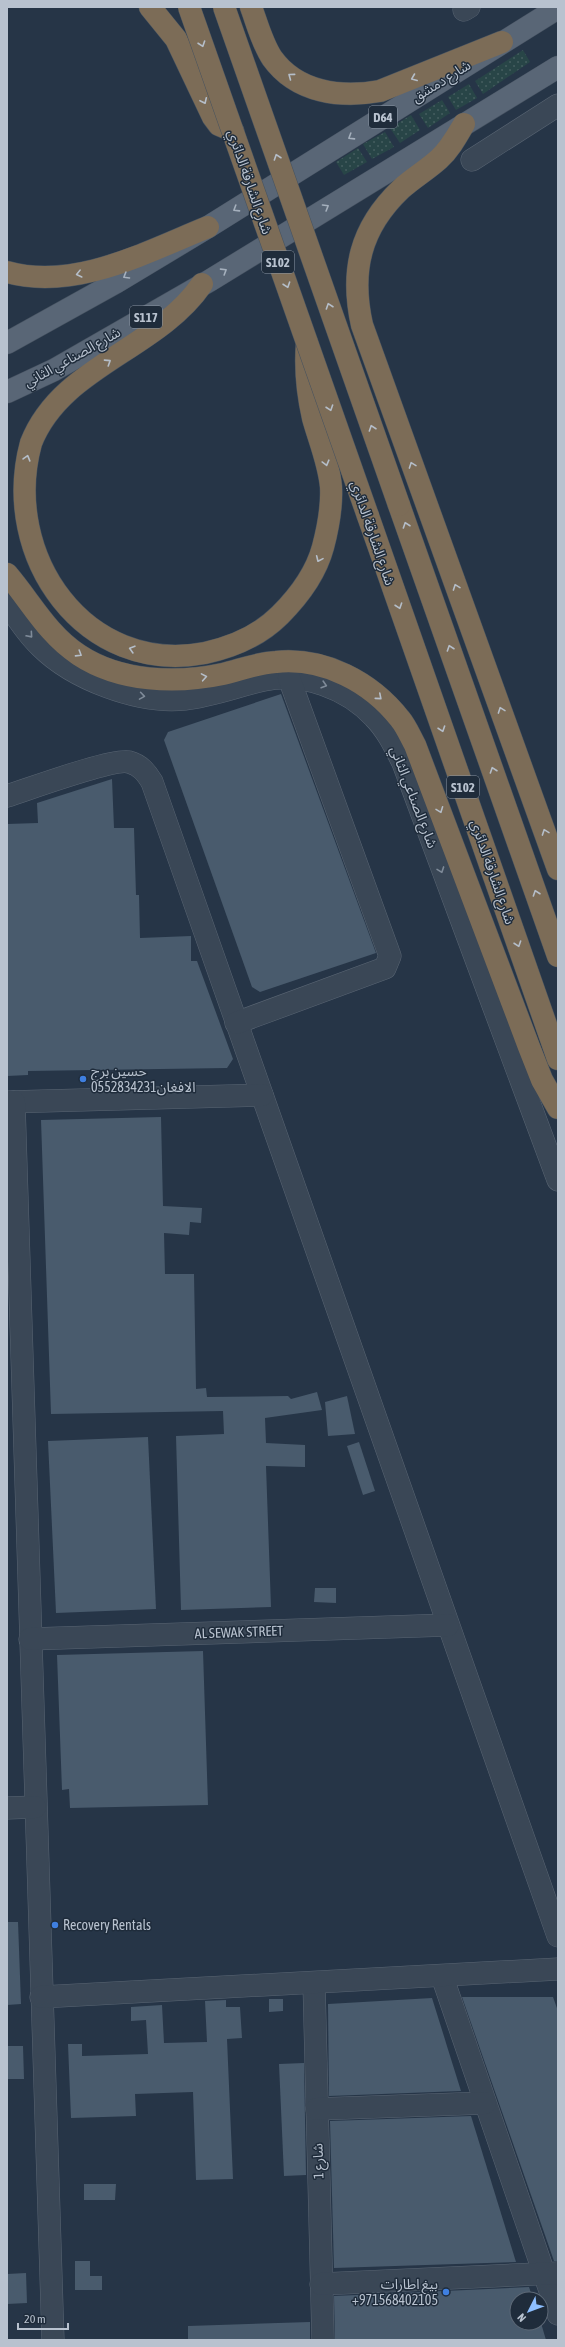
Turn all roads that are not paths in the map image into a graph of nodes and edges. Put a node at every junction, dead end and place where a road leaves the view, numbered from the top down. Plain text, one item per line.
1 (150, 7) edge
2 (189, 7) edge
3 (224, 7) edge
4 (251, 7) edge
5 (558, 8) edge
6 (558, 27) edge
7 (521, 31) junction
8 (502, 42) junction
9 (558, 53) edge
10 (558, 67) edge
11 (558, 105) edge
12 (490, 109) junction
13 (464, 124) junction
14 (232, 131) junction
15 (472, 160) dead end
16 (208, 227) junction
17 (7, 272) edge
18 (202, 284) junction
19 (306, 342) junction
20 (7, 343) edge
21 (7, 392) edge
22 (7, 574) edge
23 (7, 603) edge
24 (289, 678) junction
25 (7, 796) edge
26 (558, 869) edge
27 (558, 956) edge
28 (236, 1023) junction
29 (558, 1058) edge
30 (262, 1095) junction
31 (10, 1102) edge
32 (558, 1108) edge
33 (558, 1180) edge
34 (16, 1452) edge
35 (448, 1625) junction
36 (30, 1640) junction
37 (35, 1807) junction
38 (7, 1808) edge
39 (558, 1936) edge
40 (558, 1969) edge
41 (442, 1976) junction
42 (314, 1983) junction
43 (41, 1997) junction
44 (486, 2103) junction
45 (317, 2109) junction
46 (551, 2273) edge
47 (321, 2284) junction
48 (558, 2314) edge
49 (53, 2340) edge
50 (323, 2340) edge

1 -> 14 highway
2 -> 14 highway, شارع الشارقة الدائري / S102, bridge
27 -> 3 highway, S102, bridge
8 -> 4 highway
5 - 7 main road, شارع دمشق / D64
6 - 7 main road
7 - 8 main road, شارع دمشق / D64
8 -> 16 main road, شارع دمشق / D64
9 - 12 main road
10 - 12 main road
11 - 15 street
12 - 13 main road
18 -> 13 main road, شارع الصناعي الثاني / S117
26 -> 13 highway
14 -> 19 highway, شارع الشارقة الدائري / S102, bridge
16 -> 17 highway
16 -> 20 main road
19 -> 18 highway
18 - 21 main road, شارع الصناعي الثاني / S117
19 -> 29 highway, شارع الشارقة الدائري / S102, bridge
22 -> 32 highway
23 -> 24 street, شارع الصناعي الثاني
24 - 28 street
24 -> 33 street, شارع الصناعي الثاني
25 - 28 street
28 - 30 street
30 - 31 street
30 - 35 street
31 - 34 street
34 - 36 street
35 - 36 street, AL SEWAK STREET
35 - 39 street
36 - 37 street
37 - 38 street
37 - 43 street
40 - 41 street
41 - 42 street
41 - 44 street
42 - 43 street
42 - 45 street, شارع 1
43 - 49 street
44 - 45 street
44 - 46 street
45 - 47 street, شارع 1
46 - 47 street
46 - 48 street
47 - 50 street, شارع 1

